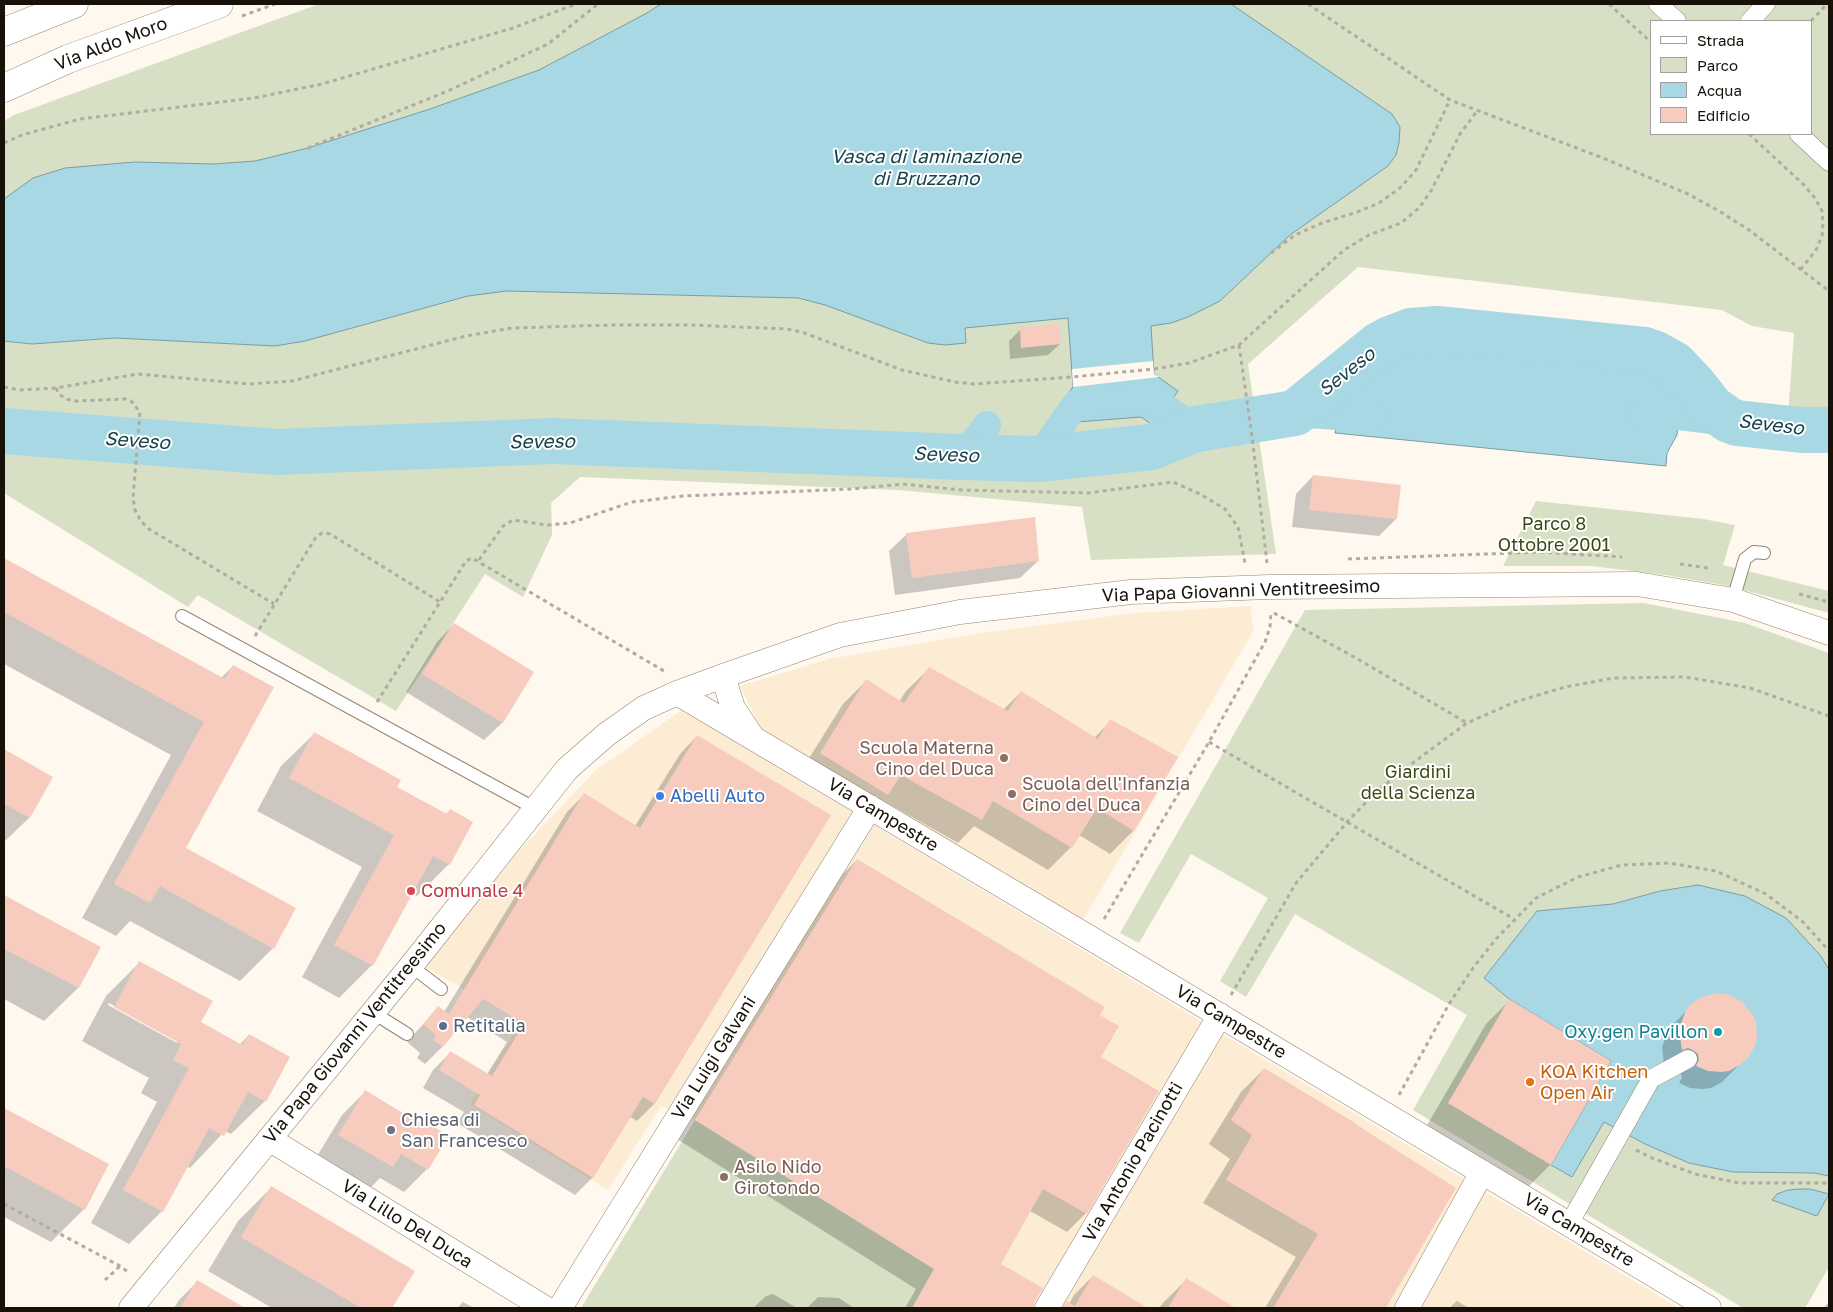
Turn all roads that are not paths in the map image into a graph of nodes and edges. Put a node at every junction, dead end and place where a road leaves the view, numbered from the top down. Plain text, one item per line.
1 (74, 4) edge
2 (219, 4) edge
3 (1658, 4) edge
4 (1766, 4) edge
5 (1676, 20) edge
6 (1751, 20) edge
7 (4, 32) edge
8 (4, 88) edge
9 (1800, 135) edge
10 (1829, 162) edge
11 (1764, 554) dead end
12 (1733, 600) junction
13 (182, 616) dead end
14 (1829, 633) edge
15 (723, 676) junction
16 (677, 694) junction
17 (753, 738) junction
18 (870, 807) junction
19 (536, 809) junction
20 (411, 966) junction
21 (441, 989) dead end
22 (372, 1012) junction
23 (1220, 1015) junction
24 (406, 1034) dead end
25 (1688, 1059) dead end
26 (269, 1139) junction
27 (1482, 1172) junction
28 (1569, 1224) junction
29 (131, 1308) edge
30 (545, 1308) edge
31 (560, 1308) edge
32 (1047, 1308) edge
33 (1407, 1308) edge
34 (1709, 1308) edge

1 - 7 main road
2 - 8 main road, Via Aldo Moro
3 - 5 street
4 - 6 street
9 - 10 street
11 - 12 lane
12 - 14 street, Via Papa Giovanni Ventitreesimo
12 - 15 street, Via Papa Giovanni Ventitreesimo
13 - 19 lane
15 - 16 street, Via Papa Giovanni Ventitreesimo
15 - 17 street, Via Campestre
16 - 17 street, Via Campestre
16 - 19 street, Via Papa Giovanni Ventitreesimo
17 - 18 street, Via Campestre
18 - 23 street, Via Campestre
18 - 31 street, Via Luigi Galvani
19 - 20 street, Via Papa Giovanni Ventitreesimo
20 - 21 lane
20 - 22 street, Via Papa Giovanni Ventitreesimo
22 - 24 lane
22 - 26 street, Via Papa Giovanni Ventitreesimo
23 - 27 street, Via Campestre
23 - 32 street, Via Antonio Pacinotti
25 - 28 street
26 - 29 street, Via Papa Giovanni Ventitreesimo
26 - 30 street, Via Lillo Del Duca
27 - 28 street, Via Campestre
27 - 33 street
28 - 34 street, Via Campestre

